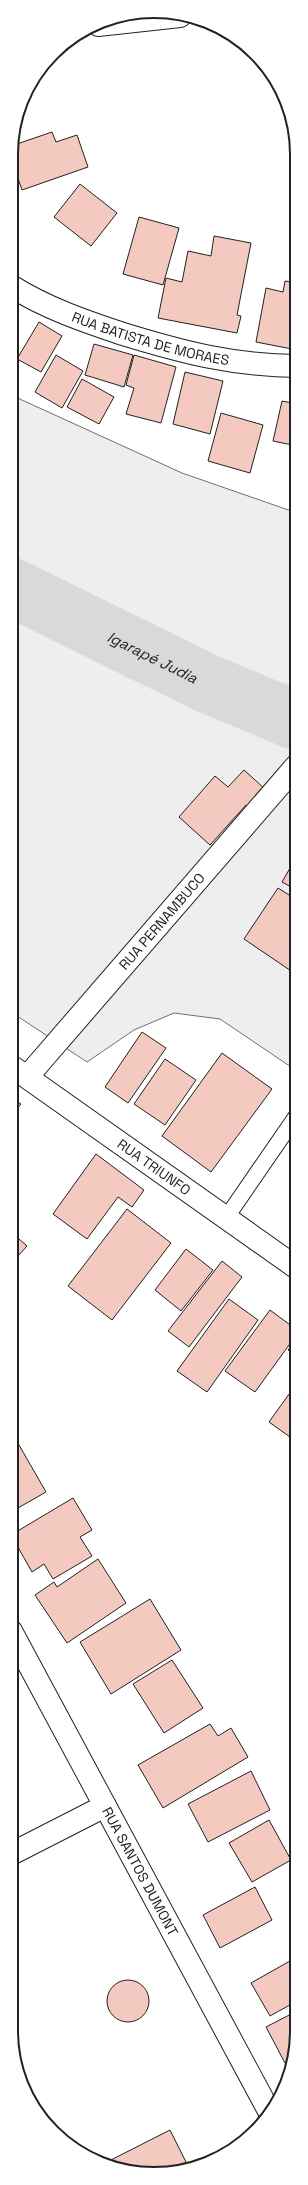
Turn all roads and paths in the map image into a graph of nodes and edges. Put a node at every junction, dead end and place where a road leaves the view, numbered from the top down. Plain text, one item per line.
1 (162, 18) edge
2 (120, 23) edge
3 (18, 291) edge
4 (290, 366) edge
5 (290, 773) edge
6 (19, 1072) edge
7 (290, 1125) edge
8 (226, 1218) junction
9 (290, 1263) edge
10 (18, 1644) edge
11 (105, 1806) junction
12 (18, 1850) edge
13 (267, 2107) edge

1 - 2 street
3 - 4 street, RUA BATISTA DE MORAES
5 - 6 street, RUA PERNAMBUCO
6 - 8 street, RUA TRIUNFO
7 - 8 lane
8 - 9 street, RUA TRIUNFO
10 - 11 street, RUA SANTOS DUMONT
11 - 12 street
11 - 13 street, RUA SANTOS DUMONT

